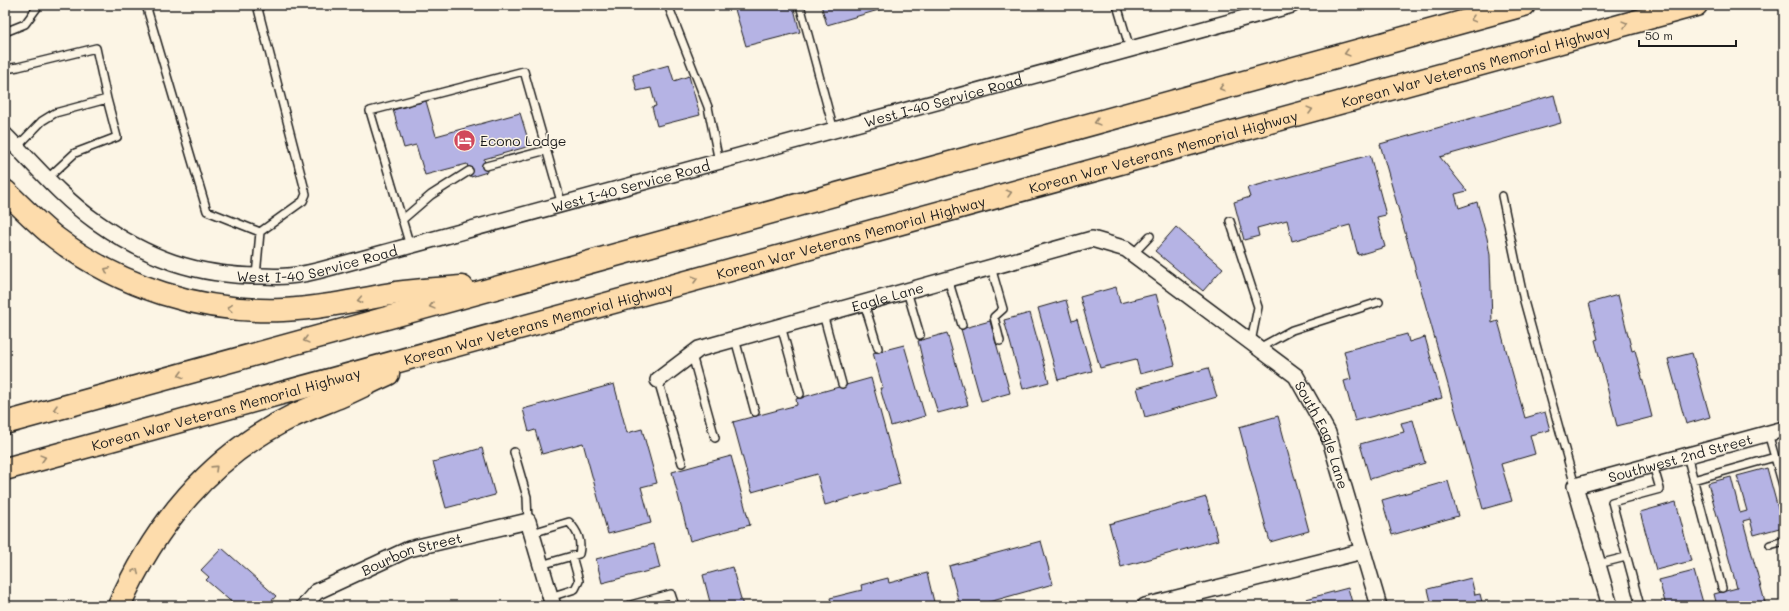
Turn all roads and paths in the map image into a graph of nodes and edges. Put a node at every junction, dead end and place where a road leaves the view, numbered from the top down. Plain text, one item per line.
1 (39, 5) edge
2 (146, 5) edge
3 (257, 5) edge
4 (668, 5) edge
5 (800, 5) edge
6 (1117, 5) edge
7 (1292, 5) edge
8 (1524, 5) edge
9 (1696, 5) edge
10 (1257, 10) edge
11 (5, 32) edge
12 (1130, 50) junction
13 (5, 69) edge
14 (107, 99) junction
15 (834, 131) junction
16 (5, 135) edge
17 (17, 147) junction
18 (547, 150) junction
19 (719, 162) junction
20 (486, 166) dead end
21 (470, 171) dead end
22 (48, 178) junction
23 (5, 191) edge
24 (1502, 196) dead end
25 (562, 205) junction
26 (402, 220) junction
27 (1230, 221) dead end
28 (260, 232) junction
29 (1150, 236) dead end
30 (410, 246) junction
31 (1130, 252) junction
32 (991, 267) junction
33 (256, 276) junction
34 (948, 279) junction
35 (523, 280) junction
36 (907, 291) junction
37 (1379, 302) dead end
38 (864, 303) junction
39 (823, 314) junction
40 (962, 325) dead end
41 (781, 326) junction
42 (920, 334) dead end
43 (735, 339) junction
44 (1000, 341) dead end
45 (1255, 345) junction
46 (443, 348) junction
47 (878, 348) dead end
48 (692, 355) junction
49 (658, 380) joint
50 (842, 384) dead end
51 (800, 394) dead end
52 (755, 412) dead end
53 (5, 423) edge
54 (1784, 429) edge
55 (1768, 433) junction
56 (715, 438) dead end
57 (514, 452) dead end
58 (1687, 455) junction
59 (1775, 457) junction
60 (682, 463) dead end
61 (1653, 465) junction
62 (5, 469) edge
63 (1693, 480) junction
64 (1575, 486) junction
65 (1784, 489) edge
66 (530, 527) junction
67 (1784, 541) edge
68 (1770, 545) dead end
69 (1363, 551) junction
70 (572, 556) junction
71 (1626, 556) junction
72 (1598, 564) junction
73 (541, 566) junction
74 (1722, 588) dead end
75 (552, 601) edge
76 (1161, 604) edge
77 (119, 606) edge
78 (304, 606) edge
79 (627, 606) edge
80 (675, 606) edge
81 (1145, 606) edge
82 (1379, 606) edge
83 (1610, 606) edge
84 (1640, 606) edge

1 - 11 lane
2 - 28 lane
3 - 28 lane
4 - 19 lane
5 - 15 lane
6 - 12 lane
7 - 10 street, West I-40 Service Road
8 -> 35 highway
46 -> 9 highway, Korean War Veterans Memorial Highway
10 - 12 street, West I-40 Service Road
12 - 15 street, West I-40 Service Road
13 - 14 lane
14 - 17 lane
14 - 22 lane
15 - 19 street, West I-40 Service Road
16 - 17 street, West I-40 Service Road
17 - 22 street, West I-40 Service Road
18 - 20 lane
18 - 25 lane
18 - 26 lane
19 - 25 street, West I-40 Service Road
21 - 26 lane
22 - 33 street, West I-40 Service Road
35 -> 23 highway
24 - 64 lane
25 - 30 street, West I-40 Service Road
26 - 30 lane
27 - 45 lane
28 - 33 lane
29 - 31 lane
30 - 33 street, West I-40 Service Road
31 - 32 street, Eagle Lane
31 - 45 street, South Eagle Lane
32 - 34 street, Eagle Lane
32 - 44 lane
34 - 36 street, Eagle Lane
34 - 40 lane
35 -> 53 highway
36 - 38 street, Eagle Lane
36 - 42 lane
37 - 45 lane
38 - 39 street, Eagle Lane
38 - 47 lane
39 - 41 street, Eagle Lane
39 - 50 lane
41 - 43 street, Eagle Lane
41 - 51 lane
43 - 48 street, Eagle Lane
43 - 52 lane
45 - 69 street, South Eagle Lane
62 -> 46 highway, Korean War Veterans Memorial Highway
77 -> 46 highway
48 - 49 street, Eagle Lane
48 - 56 lane
49 - 60 lane
54 - 55 street, Southwest 2nd Street
55 - 58 street, Southwest 2nd Street
55 - 59 lane
57 - 66 lane
58 - 61 street, Southwest 2nd Street
58 - 63 lane
59 - 63 lane
59 - 65 lane
61 - 64 street, Southwest 2nd Street
61 - 71 lane
63 - 74 lane
64 - 72 street
66 - 70 lane
66 - 73 street
66 - 78 street, Bourbon Street
67 - 68 lane
69 - 76 street
69 - 82 street, South Eagle Lane
70 - 73 lane
70 - 75 lane
71 - 72 lane
71 - 84 lane
72 - 83 street
73 - 75 street
76 - 81 street
79 - 80 lane

